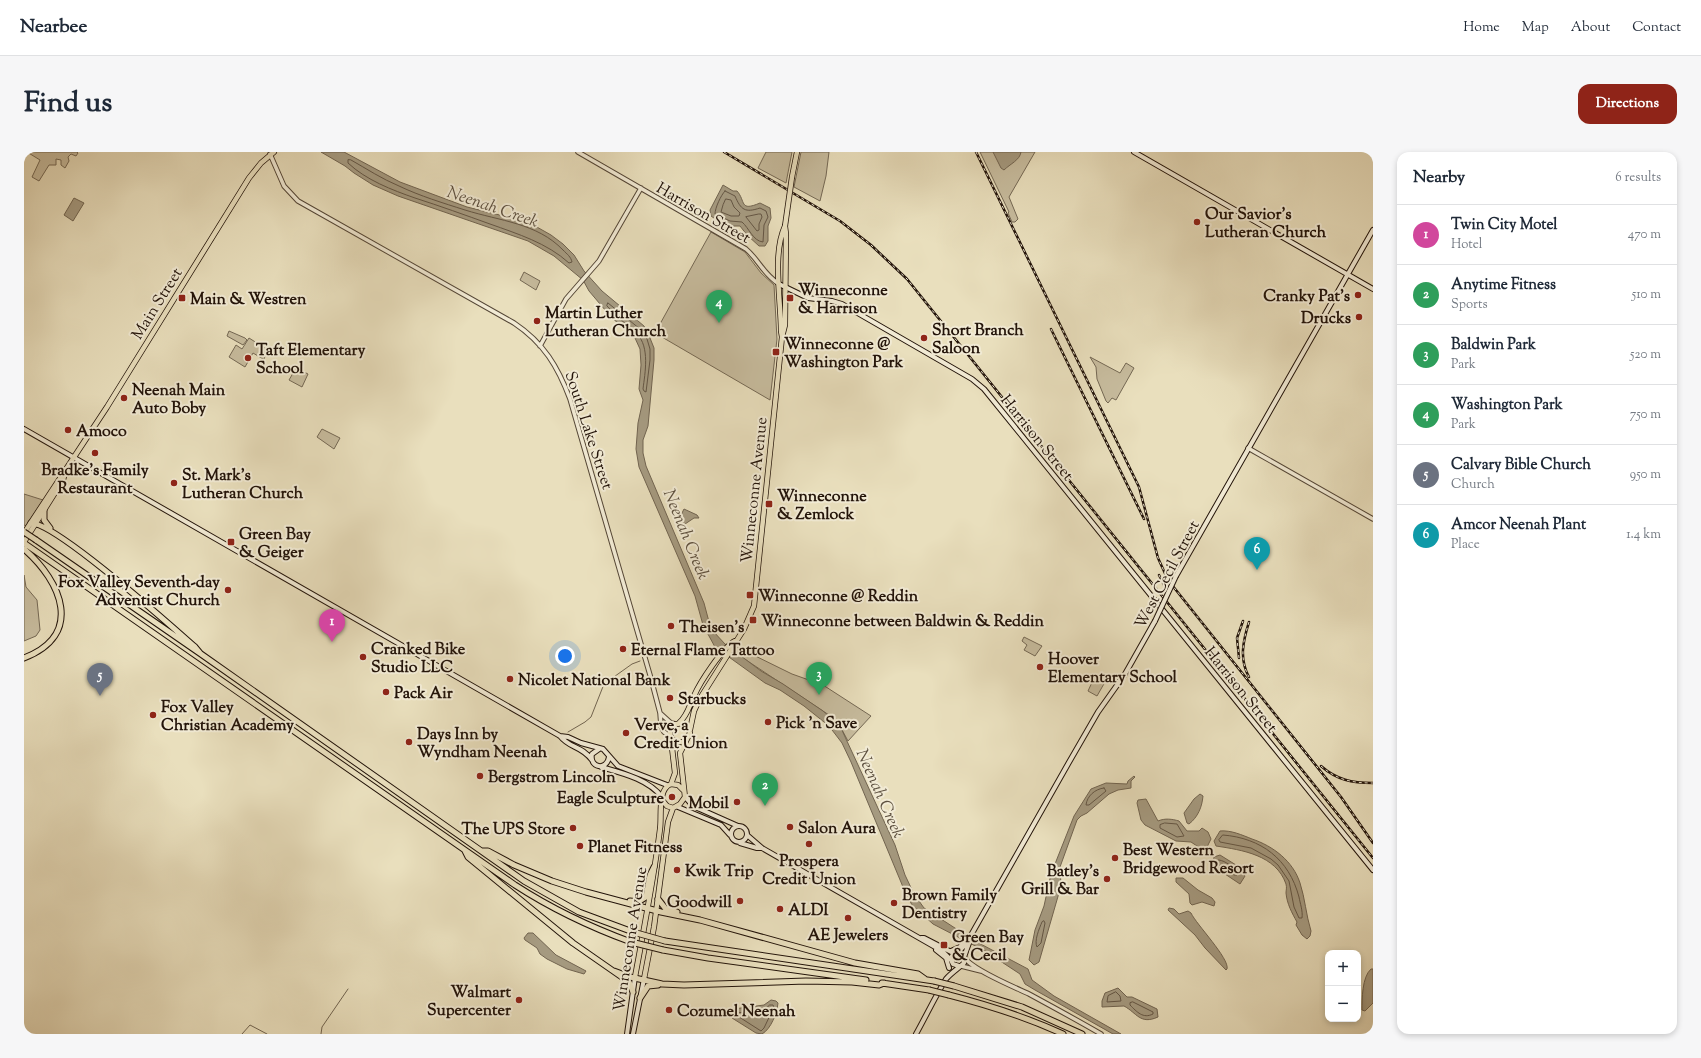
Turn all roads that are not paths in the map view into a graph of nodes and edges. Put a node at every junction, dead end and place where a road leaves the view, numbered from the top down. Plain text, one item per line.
1 (578, 152) edge
2 (797, 152) edge
3 (1134, 152) edge
4 (271, 153) edge
5 (641, 188) junction
6 (784, 226) junction
7 (1373, 230) edge
8 (1348, 274) junction
9 (779, 284) junction
10 (785, 286) junction
11 (1373, 289) edge
12 (782, 337) junction
13 (540, 346) junction
14 (24, 429) edge
15 (1248, 448) junction
16 (74, 458) junction
17 (66, 472) junction
18 (44, 510) junction
19 (1373, 519) edge
20 (33, 523) junction
21 (24, 532) edge
22 (24, 542) edge
23 (28, 550) edge
24 (79, 551) junction
25 (201, 654) junction
26 (725, 654) junction
27 (25, 657) edge
28 (660, 713) junction
29 (660, 721) junction
30 (675, 724) junction
31 (690, 730) junction
32 (560, 736) junction
33 (670, 736) junction
34 (685, 742) junction
35 (600, 749) junction
36 (609, 757) junction
37 (592, 760) junction
38 (600, 767) junction
39 (669, 785) junction
40 (683, 790) junction
41 (685, 797) junction
42 (662, 799) junction
43 (676, 807) junction
44 (738, 826) junction
45 (730, 835) junction
46 (747, 835) junction
47 (740, 843) junction
48 (762, 848) junction
49 (465, 850) junction
50 (483, 850) junction
51 (654, 867) junction
52 (1373, 870) edge
53 (658, 899) junction
54 (620, 900) junction
55 (647, 908) junction
56 (656, 910) junction
57 (700, 920) junction
58 (922, 939) junction
59 (967, 943) junction
60 (954, 953) junction
61 (964, 958) junction
62 (951, 962) junction
63 (960, 966) junction
64 (949, 968) junction
65 (614, 971) junction
66 (984, 972) junction
67 (635, 977) junction
68 (947, 978) junction
69 (644, 979) junction
70 (925, 979) junction
71 (884, 983) junction
72 (662, 984) junction
73 (633, 992) junction
74 (640, 998) junction
75 (627, 1034) edge
76 (633, 1034) edge
77 (916, 1034) edge
78 (1063, 1034) edge
79 (1082, 1034) edge
80 (1102, 1034) edge

1 - 5 street, Harrison Street
2 - 6 main road, Winneconne Avenue, bridge
3 - 8 main road
4 - 13 street, South Lake Street
4 - 16 main road, Main Street
5 - 9 street, Harrison Street
5 - 13 street
6 - 9 main road, Winneconne Avenue
6 - 10 main road, Winneconne Avenue
7 - 8 main road, West Cecil Street
8 - 11 main road
8 - 15 main road, West Cecil Street
9 - 10 main road, Harrison Street
9 - 12 main road, Winneconne Avenue
10 - 12 main road, Winneconne Avenue
10 - 52 main road, Harrison Street
12 - 26 main road, Winneconne Avenue
13 - 28 street, South Lake Street
14 - 16 main road
15 - 19 street
15 - 59 main road, West Cecil Street, bridge
16 - 17 main road, Main Street
16 - 32 main road
17 - 18 main road, Main Street
17 - 20 main road, Main Street
18 - 20 main road, Main Street
18 - 24 highway
20 - 21 main road, Main Street
20 - 22 main road, Main Street
20 - 24 highway
21 - 25 highway, bridge
22 - 23 highway
23 - 27 highway
23 - 49 highway
24 - 25 highway
25 - 50 highway
26 - 30 main road, Winneconne Avenue
26 - 31 main road, Winneconne Avenue
28 - 29 street, South Lake Street
28 - 30 street
29 - 30 street
29 - 33 street
30 - 31 main road
30 - 33 main road
31 - 34 main road
32 - 35 main road
32 - 37 main road
33 - 34 main road
33 - 39 main road
34 - 40 main road
35 - 36 main road
35 - 37 main road
36 - 38 main road
36 - 39 main road
37 - 38 main road
38 - 42 main road
39 - 40 main road
39 - 42 main road
40 - 41 main road
41 - 43 main road
41 - 44 main road
42 - 43 main road
42 - 51 main road, Winneconne Avenue
43 - 45 main road
43 - 53 main road, Winneconne Avenue
44 - 45 main road
44 - 46 main road
45 - 47 main road
46 - 47 main road
46 - 48 main road
47 - 48 main road
48 - 58 main road
49 - 65 highway
49 - 71 highway, bridge
50 - 54 highway
50 - 70 highway, bridge
51 - 54 highway
51 - 55 main road, Winneconne Avenue
53 - 56 main road, Winneconne Avenue
53 - 57 highway
54 - 55 highway
55 - 56 highway
55 - 67 main road, Winneconne Avenue
56 - 57 highway
56 - 69 main road, Winneconne Avenue
57 - 70 highway
58 - 60 main road
58 - 62 main road
58 - 64 main road
59 - 60 main road
59 - 61 main road
60 - 61 main road
60 - 62 main road
61 - 63 main road
61 - 66 street
62 - 63 main road
62 - 64 main road
63 - 66 street
63 - 68 main road
64 - 68 main road
65 - 67 highway
65 - 73 highway
66 - 80 street
67 - 69 highway
67 - 73 main road, Winneconne Avenue
68 - 77 main road
69 - 72 highway
69 - 74 main road, Winneconne Avenue
70 - 79 highway, bridge
71 - 72 highway
71 - 78 highway, bridge
72 - 74 highway
73 - 75 main road, Winneconne Avenue
74 - 76 main road, Winneconne Avenue

